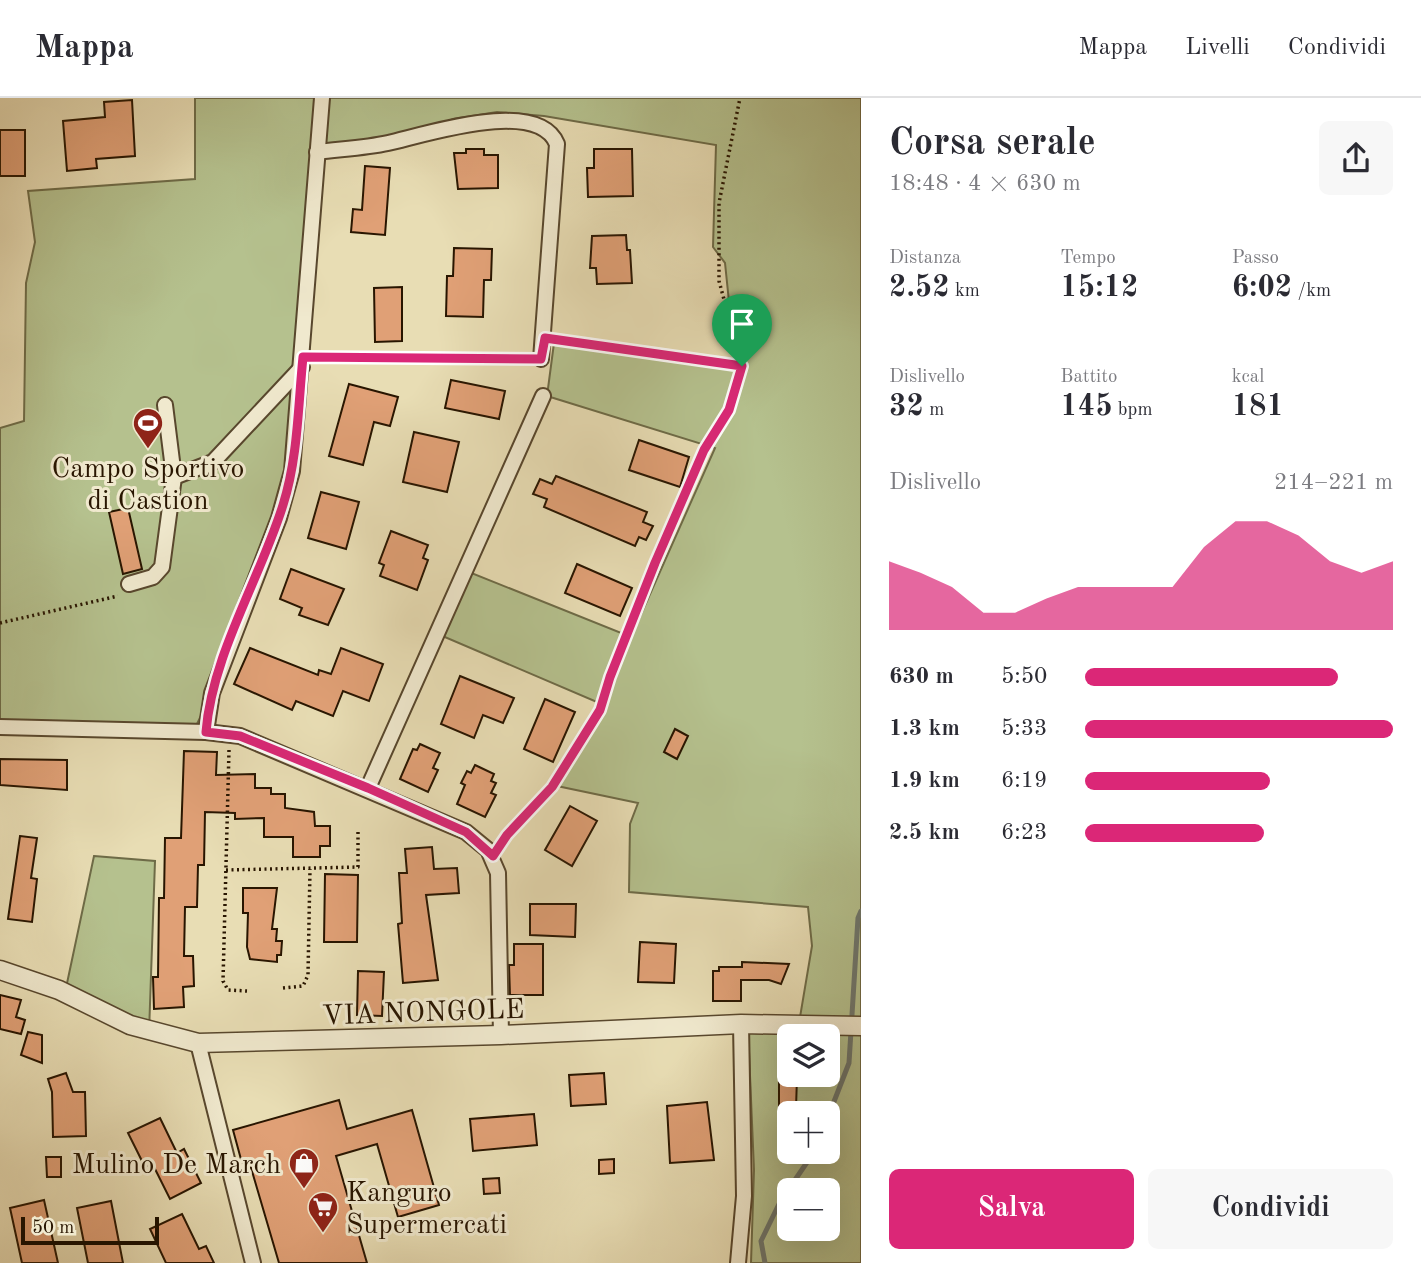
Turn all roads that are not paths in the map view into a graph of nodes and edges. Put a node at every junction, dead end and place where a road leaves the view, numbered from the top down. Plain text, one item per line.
1 (322, 98) edge
2 (317, 152) junction
3 (541, 359) road end
4 (302, 362) junction
5 (543, 396) dead end
6 (165, 405) dead end
7 (174, 477) junction
8 (129, 584) road end
9 (0, 727) edge
10 (206, 732) junction
11 (368, 788) junction
12 (0, 970) edge
13 (741, 1024) junction
14 (861, 1026) edge
15 (501, 1035) junction
16 (198, 1043) junction
17 (253, 1263) edge
18 (738, 1263) edge

1 - 2 street
2 - 3 street
2 - 4 street
4 - 7 street
4 - 10 street
5 - 11 street
6 - 7 street
7 - 8 street
9 - 10 street
10 - 11 street
11 - 15 street
12 - 16 street, VIA NONGOLE
13 - 14 street, VIA NONGOLE
13 - 15 street, VIA NONGOLE
13 - 18 street
15 - 16 street, VIA NONGOLE
16 - 17 street

